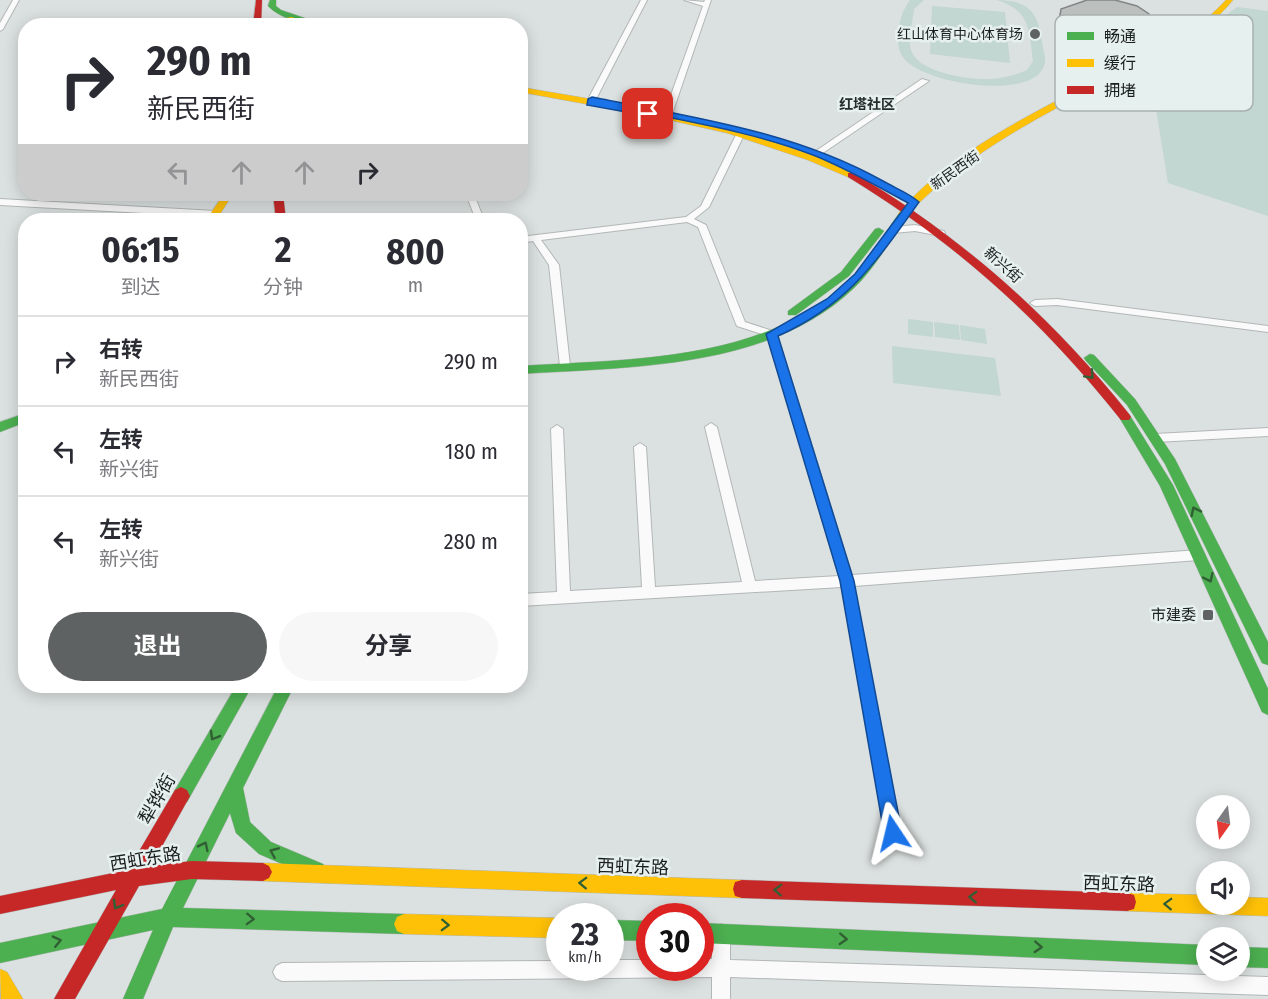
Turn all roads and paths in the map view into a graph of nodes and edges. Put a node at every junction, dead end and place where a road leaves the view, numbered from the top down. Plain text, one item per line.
1 (16, 0) edge
2 (250, 0) edge
3 (644, 0) edge
4 (687, 0) edge
5 (1222, 0) edge
6 (1230, 0) edge
7 (271, 2) edge
8 (708, 2) edge
9 (258, 12) edge
10 (1207, 15) edge
11 (1217, 15) edge
12 (272, 18) edge
13 (298, 18) edge
14 (0, 29) edge
15 (925, 81) dead end
16 (528, 89) edge
17 (591, 101) junction
18 (1055, 103) edge
19 (1055, 109) edge
20 (667, 115) junction
21 (740, 135) junction
22 (814, 155) junction
23 (0, 202) edge
24 (907, 203) junction
25 (157, 213) edge
26 (688, 219) junction
27 (893, 230) junction
28 (940, 233) junction
29 (536, 239) junction
30 (528, 240) edge
31 (1035, 303) junction
32 (1268, 328) edge
33 (755, 329) junction
34 (772, 334) junction
35 (528, 362) edge
36 (565, 363) junction
37 (528, 369) edge
38 (18, 420) edge
39 (0, 427) edge
40 (18, 427) edge
41 (711, 427) dead end
42 (557, 429) dead end
43 (1268, 432) edge
44 (0, 434) edge
45 (1155, 438) junction
46 (640, 447) dead end
47 (1199, 555) junction
48 (847, 581) junction
49 (750, 587) junction
50 (649, 593) junction
51 (564, 598) junction
52 (528, 600) edge
53 (1268, 658) edge
54 (240, 693) edge
55 (282, 693) edge
56 (1268, 707) edge
57 (234, 785) junction
58 (893, 833) dead end
59 (192, 870) junction
60 (328, 874) junction
61 (132, 878) junction
62 (0, 905) edge
63 (1268, 907) edge
64 (168, 917) junction
65 (546, 928) edge
66 (102, 930) junction
67 (714, 933) edge
68 (721, 933) junction
69 (0, 953) edge
70 (1196, 955) edge
71 (1250, 957) edge
72 (1268, 958) edge
73 (721, 968) junction
74 (282, 972) dead end
75 (0, 979) edge
76 (1268, 986) edge
77 (13, 999) edge
78 (64, 999) edge
79 (133, 999) edge
80 (721, 999) edge

1 - 14 street
2 - 9 main road
3 - 17 street
4 - 8 street
5 - 10 main road, 新民西街
6 - 11 main road, 新民西街
7 - 12 main road
7 - 13 main road
8 - 20 street
15 - 22 street
16 - 17 main road, 新兴街
17 - 20 main road, 新兴街
18 - 24 main road, 新民西街
19 - 24 main road, 新民西街
20 - 21 main road, 新兴街
20 - 22 main road, 新兴街
21 - 22 main road, 新兴街
21 - 26 street
22 - 24 main road, 新兴街
23 - 25 street
24 - 27 main road, 新民西街
24 - 28 main road, 新兴街
24 - 31 main road, 新兴街
24 - 33 main road, 新民西街
26 - 29 street
26 - 33 street
27 - 28 street
27 - 34 main road, 新民西街
28 -> 47 main road, 新兴街
29 - 30 street
29 - 36 street
31 - 32 street
31 - 45 main road, 新兴街
33 - 34 street
33 - 36 main road, 新民西街
34 - 36 main road, 新民西街
34 - 48 street
35 - 36 main road, 新民西街
36 - 37 main road, 新民西街
38 - 39 main road
40 - 44 main road
41 - 49 street
42 - 51 street
43 - 45 street
53 -> 45 main road, 新兴街
46 - 50 street
47 - 48 street
47 -> 56 main road, 新兴街
48 - 49 street
48 - 58 street
49 - 50 street
50 - 51 street
51 - 52 street
54 -> 61 main road, 犁铧街
55 - 57 main road
59 -> 57 main road
60 -> 57 main road
59 - 60 main road, 西虹东路
59 - 61 main road, 西虹东路
59 - 64 main road
63 -> 60 main road, 西虹东路
61 - 62 main road, 西虹东路
61 -> 66 main road, 犁铧街
64 -> 65 main road
64 - 66 main road
64 - 79 main road
69 -> 66 main road
66 - 78 main road, 犁铧街
67 - 68 main road
68 -> 70 main road
68 - 73 street
71 - 72 main road
73 - 74 street
73 - 76 street
73 - 80 street
75 - 77 main road

